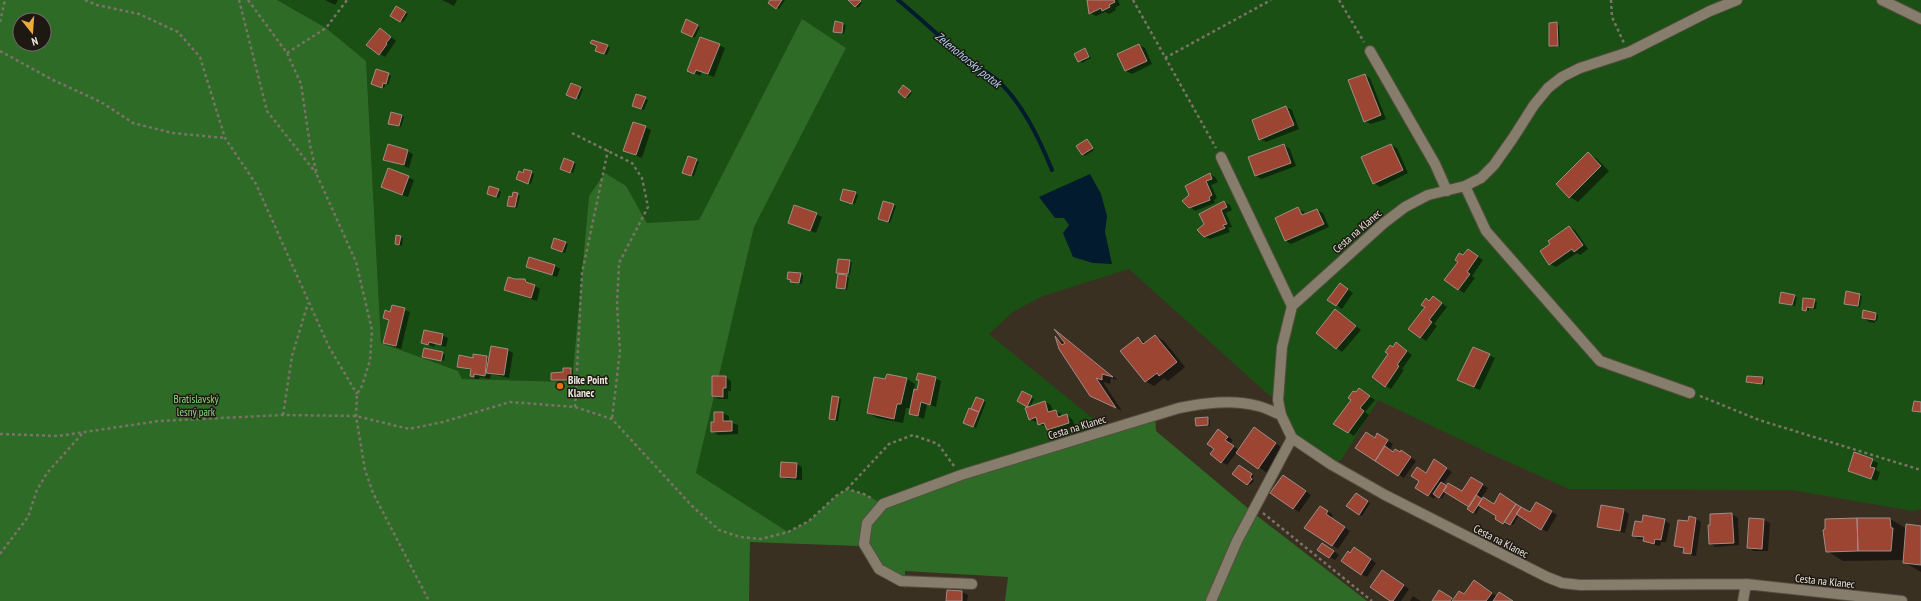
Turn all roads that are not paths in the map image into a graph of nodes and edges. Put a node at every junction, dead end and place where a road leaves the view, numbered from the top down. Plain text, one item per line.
1 (1737, 0) edge
2 (1882, 0) edge
3 (1921, 19) edge
4 (1370, 52) road end
5 (1221, 157) road end
6 (1465, 186) junction
7 (1447, 191) junction
8 (1292, 306) junction
9 (1690, 393) road end
10 (1281, 415) junction
11 (1292, 438) junction
12 (972, 584) dead end
13 (1746, 584) junction
14 (1211, 601) edge
15 (1743, 601) edge
16 (1902, 601) edge

1 - 6 street, Cesta na Klanec
2 - 3 street
4 - 7 street
5 - 8 street
6 - 7 street, Cesta na Klanec
6 - 9 street
7 - 8 street, Cesta na Klanec
8 - 10 street
10 - 11 street
10 - 12 street, Cesta na Klanec
11 - 13 street, Cesta na Klanec
11 - 14 street
13 - 15 street
13 - 16 street, Cesta na Klanec

